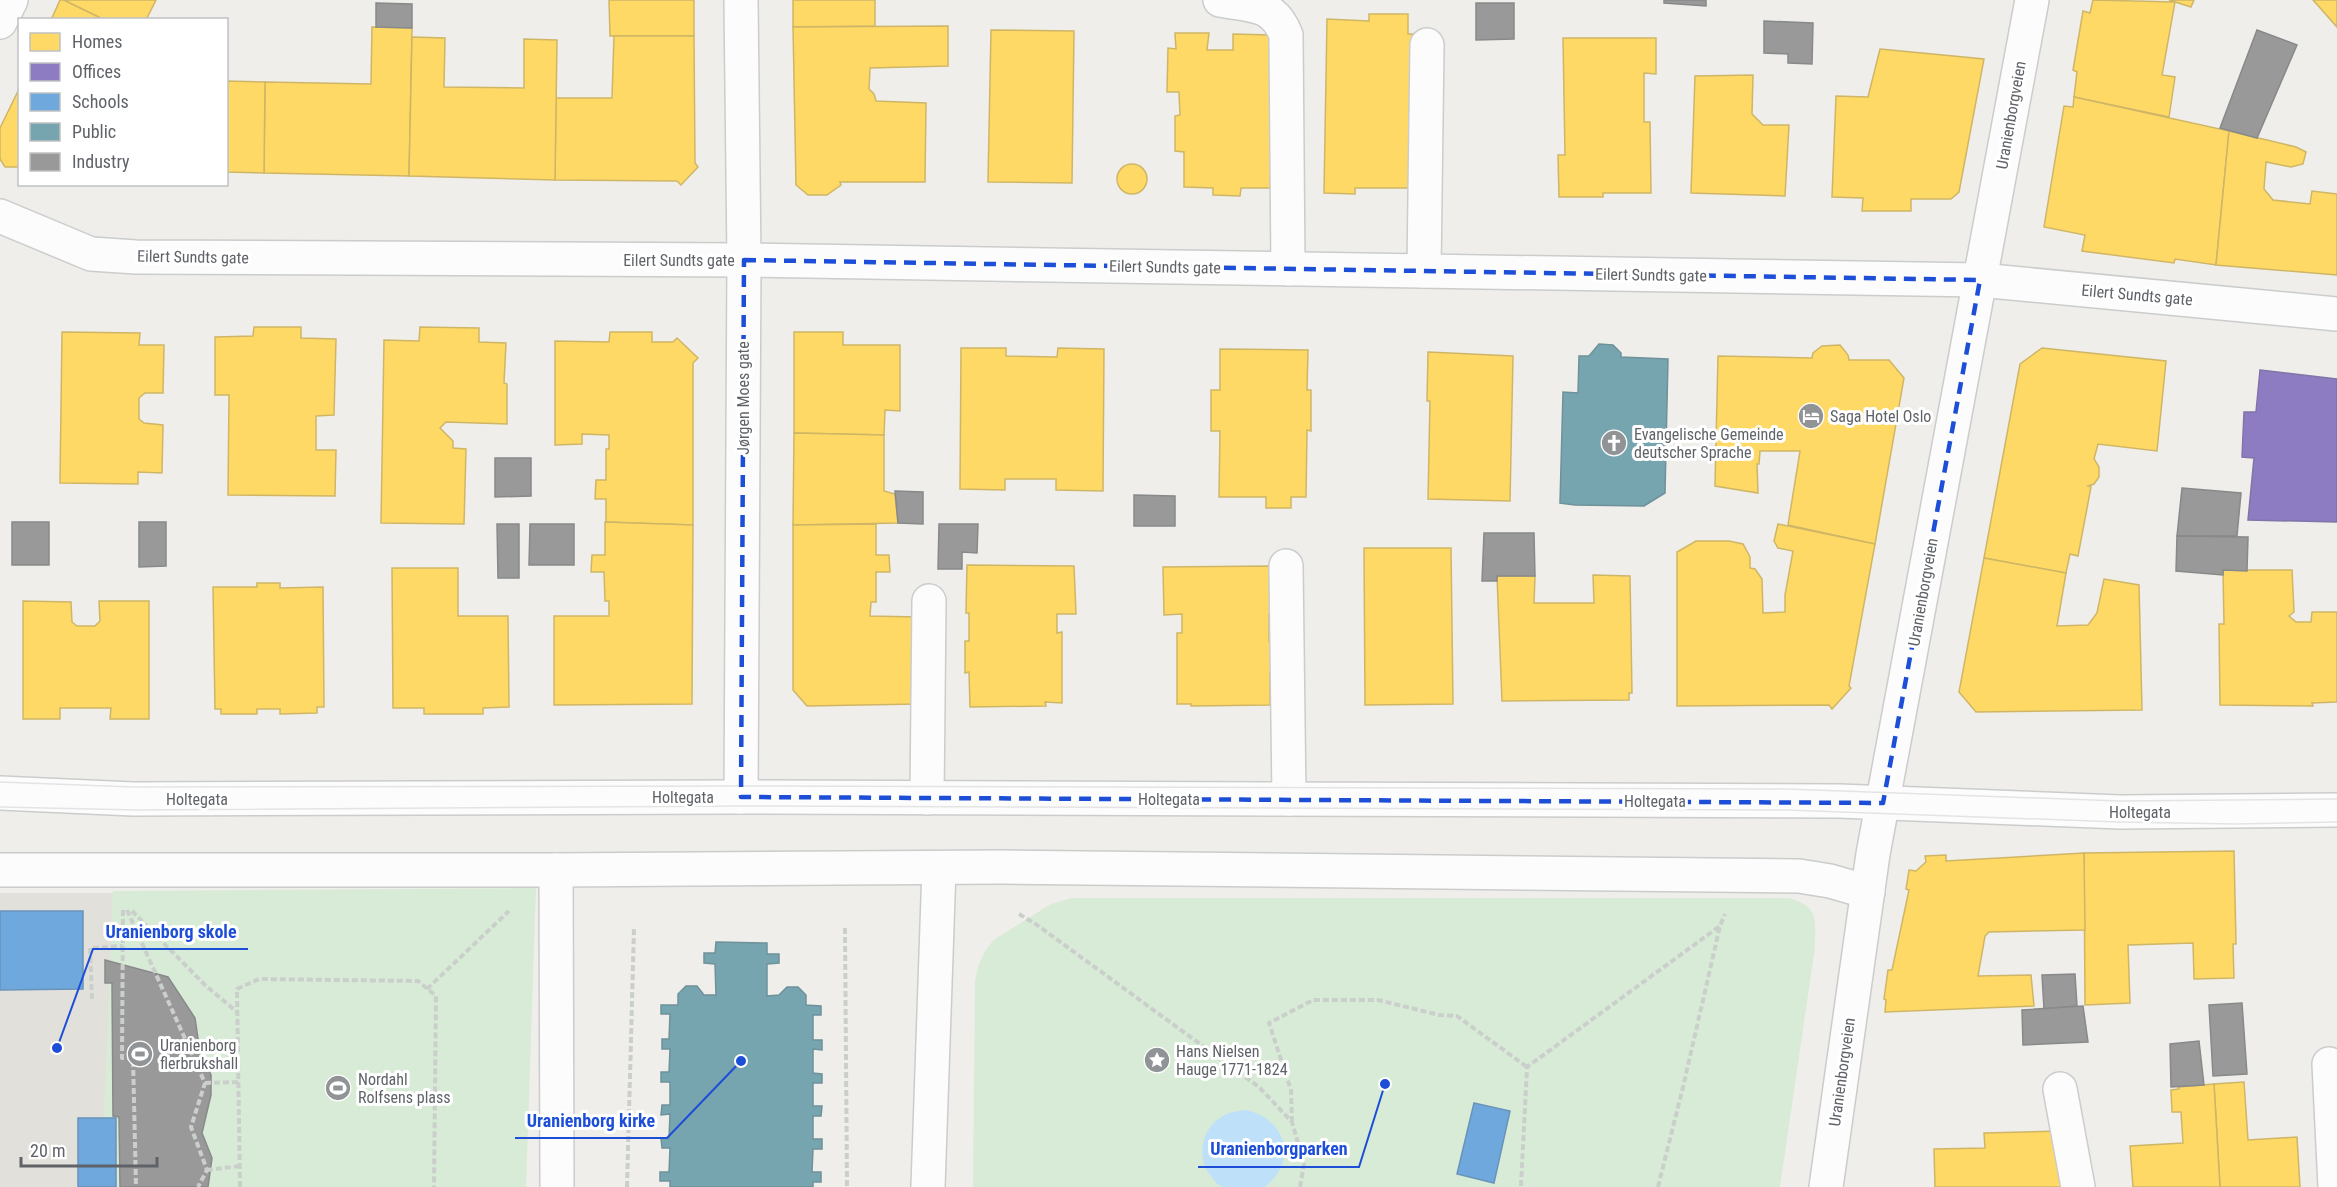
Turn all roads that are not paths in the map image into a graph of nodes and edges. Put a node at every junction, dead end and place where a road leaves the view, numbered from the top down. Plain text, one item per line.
1 (11, 0) edge
2 (741, 0) edge
3 (1220, 0) edge
4 (2032, 0) edge
5 (0, 22) edge
6 (1427, 45) dead end
7 (0, 216) edge
8 (744, 260) junction
9 (1288, 269) junction
10 (1424, 271) junction
11 (1980, 280) junction
12 (2337, 314) edge
13 (1286, 566) dead end
14 (929, 601) dead end
15 (0, 794) edge
16 (741, 797) junction
17 (927, 798) junction
18 (1289, 799) junction
19 (1883, 803) junction
20 (2337, 810) edge
21 (939, 868) junction
22 (0, 870) edge
23 (556, 870) junction
24 (1868, 892) junction
25 (2329, 1064) dead end
26 (2060, 1089) dead end
27 (557, 1187) edge
28 (928, 1187) edge
29 (1826, 1187) edge
30 (2078, 1187) edge
31 (2335, 1187) edge

1 - 5 street
2 - 8 street, Jørgen Moes gate
3 - 9 street
4 - 11 street, Uranienborgveien
6 - 10 street
7 - 8 street, Eilert Sundts gate
8 - 9 street, Eilert Sundts gate
8 - 16 street, Jørgen Moes gate
9 - 10 street, Eilert Sundts gate
10 - 11 street, Eilert Sundts gate
11 - 12 street, Eilert Sundts gate
11 - 19 street, Uranienborgveien
13 - 18 street
14 - 17 street
15 - 16 street, Holtegata
16 - 17 street, Holtegata
17 - 18 street, Holtegata
18 - 19 street, Holtegata
19 - 20 street, Holtegata
19 - 24 street, Uranienborgveien
21 - 23 street
21 - 24 street
21 - 28 street
22 - 23 street
23 - 27 street
24 - 29 street, Uranienborgveien
25 - 31 street
26 - 30 street

